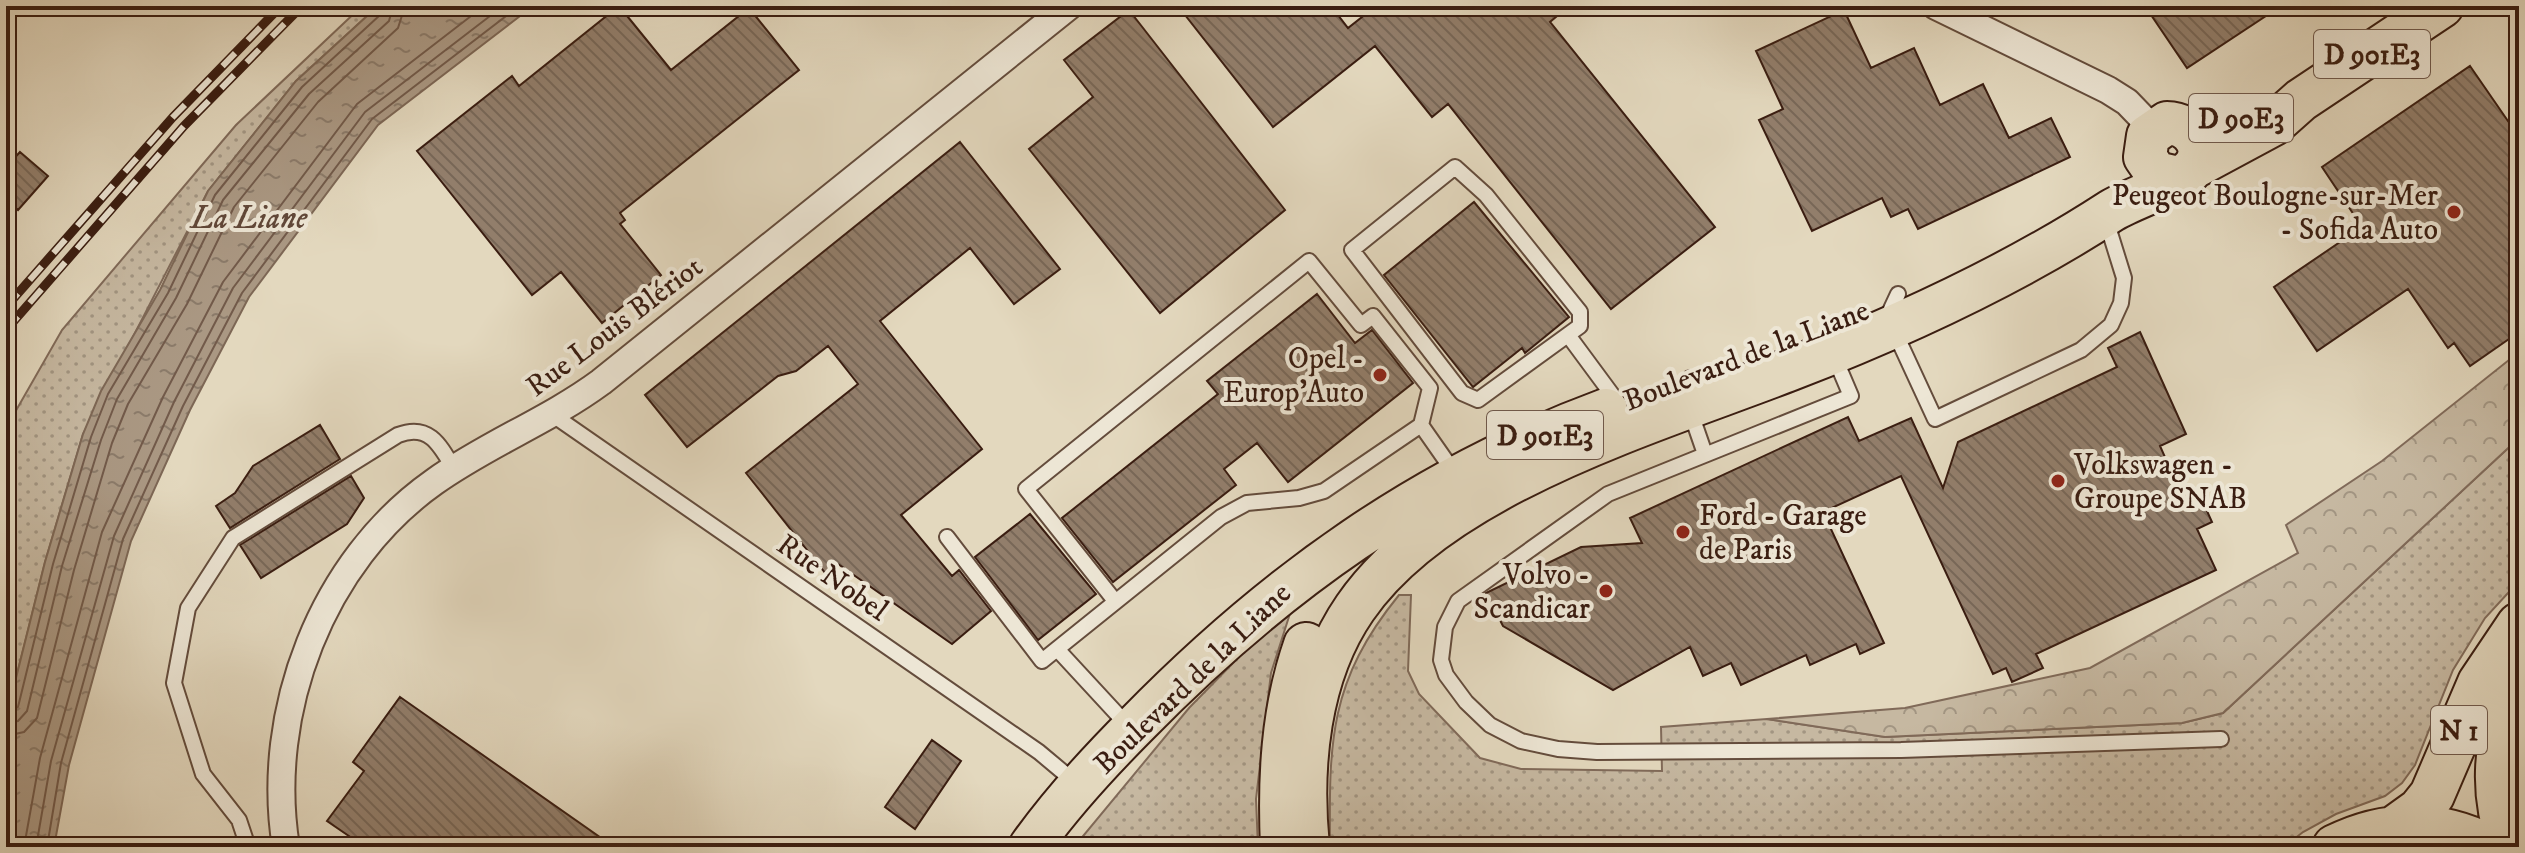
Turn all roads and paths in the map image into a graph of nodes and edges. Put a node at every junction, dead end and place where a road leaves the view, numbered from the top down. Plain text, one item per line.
1 (1069, 6) edge
2 (1936, 6) edge
3 (2442, 6) edge
4 (2301, 100) junction
5 (2159, 136) junction
6 (2186, 172) junction
7 (2104, 216) junction
8 (1895, 310) junction
9 (1568, 335) junction
10 (1832, 352) junction
11 (1689, 393) junction
12 (1620, 405) junction
13 (553, 415) junction
14 (1421, 425) junction
15 (1705, 454) junction
16 (454, 469) junction
17 (1454, 481) junction
18 (947, 537) dead end
19 (1115, 601) junction
20 (2519, 625) edge
21 (1306, 645) joint
22 (1057, 649) junction
23 (2519, 689) edge
24 (1132, 729) junction
25 (2221, 739) dead end
26 (1080, 786) junction
27 (2395, 828) junction
28 (248, 847) edge
29 (286, 847) edge
30 (1030, 847) edge
31 (1283, 847) edge
32 (1308, 847) edge
33 (2335, 847) edge
34 (2488, 847) edge
35 (2511, 847) edge

1 - 13 street, Rue Louis Blériot
2 - 5 street
3 - 4 main road, Boulevard de la Liane / D 901E3
4 - 5 main road, Boulevard de la Liane / D 90E3
4 - 6 main road, Boulevard de la Liane / D 901E3
5 - 6 main road
5 - 8 main road, Boulevard de la Liane / D 901E3
6 - 7 main road, Boulevard de la Liane / D 901E3
7 - 8 main road, Boulevard de la Liane / D 901E3
7 - 8 lane
8 - 10 main road, Boulevard de la Liane / D 901E3
8 - 11 main road, Boulevard de la Liane / D 901E3
9 - 9 lane
9 - 12 lane
10 - 11 main road, Boulevard de la Liane / D 901E3
10 - 15 lane
11 - 12 main road, Boulevard de la Liane / D 901E3
11 - 15 lane
11 - 32 main road, Boulevard de la Liane / D 901E3
12 - 17 main road, Boulevard de la Liane / D 901E3
13 - 16 street, Rue Louis Blériot
13 - 26 lane, Rue Nobel
14 - 17 lane
14 - 19 lane
14 - 19 lane
15 - 25 lane
16 - 28 lane
16 - 29 street, Rue Louis Blériot
17 - 21 main road, D 901E3
17 - 24 main road, Boulevard de la Liane / D 901E3
18 - 22 lane
19 - 22 lane
20 - 27 highway, N 1
21 - 31 highway, D 901E3
22 - 24 lane
23 - 35 highway, N 1
24 - 26 main road, Boulevard de la Liane / D 901E3
26 - 30 main road, Boulevard de la Liane / D 901E3
27 - 33 highway
27 - 34 highway

